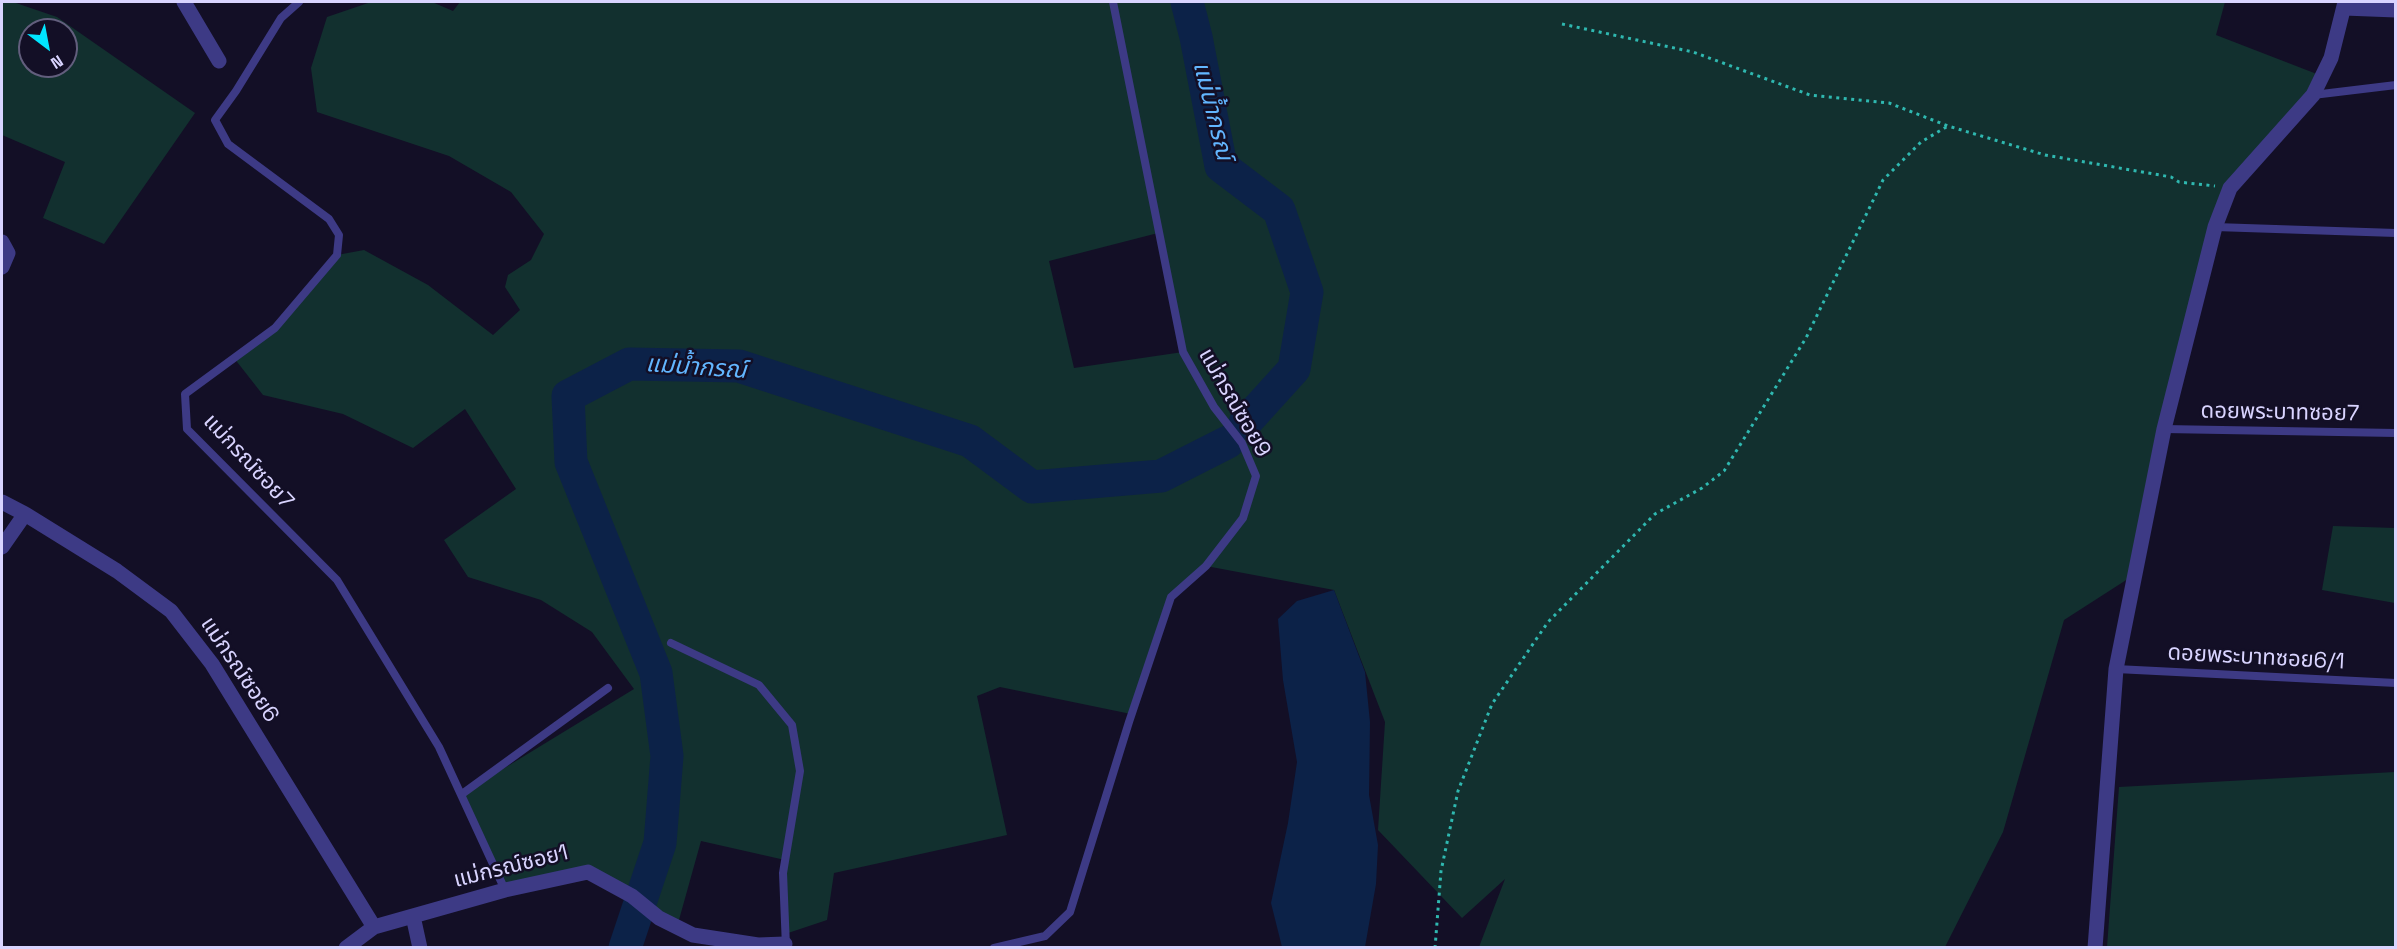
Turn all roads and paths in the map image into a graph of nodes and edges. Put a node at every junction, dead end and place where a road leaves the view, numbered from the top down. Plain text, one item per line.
1 (184, 2) edge
2 (298, 2) edge
3 (1113, 2) edge
4 (2345, 5) edge
5 (2396, 10) edge
6 (1562, 24) dead end
7 (219, 61) dead end
8 (2396, 85) edge
9 (2313, 95) junction
10 (1948, 126) junction
11 (2230, 188) junction
12 (2215, 227) junction
13 (2396, 233) edge
14 (2, 242) edge
15 (2, 267) edge
16 (2164, 429) junction
17 (2396, 433) edge
18 (2, 502) edge
19 (25, 514) junction
20 (2, 547) edge
21 (671, 643) dead end
22 (2116, 669) junction
23 (2396, 683) edge
24 (608, 688) dead end
25 (462, 794) junction
26 (505, 890) junction
27 (413, 916) junction
28 (374, 927) junction
29 (785, 946) edge
30 (346, 948) edge
31 (420, 948) edge
32 (994, 948) edge
33 (1435, 948) edge
34 (2094, 948) edge

1 - 7 street
2 - 25 lane, แม่กรณ์ซอย7
3 - 32 lane, แม่กรณ์ซอย9
4 - 5 street
4 - 9 street
6 - 10 path
8 - 9 lane
9 - 11 street
10 - 11 path
10 - 33 path
11 - 12 street
12 - 13 lane
12 - 16 street
14 - 15 street
16 - 17 lane, ดอยพระบาทซอย7
16 - 22 street
18 - 19 street, แม่กรณ์ซอย6
19 - 20 street
19 - 28 street, แม่กรณ์ซอย6
21 - 29 lane
22 - 23 lane, ดอยพระบาทซอย6/1
22 - 34 street
24 - 25 lane
25 - 26 lane, แม่กรณ์ซอย7
26 - 27 street, แม่กรณ์ซอย1
26 - 29 street, แม่กรณ์ซอย1
27 - 28 street, แม่กรณ์ซอย1
27 - 31 street
28 - 30 street, แม่กรณ์ซอย1

